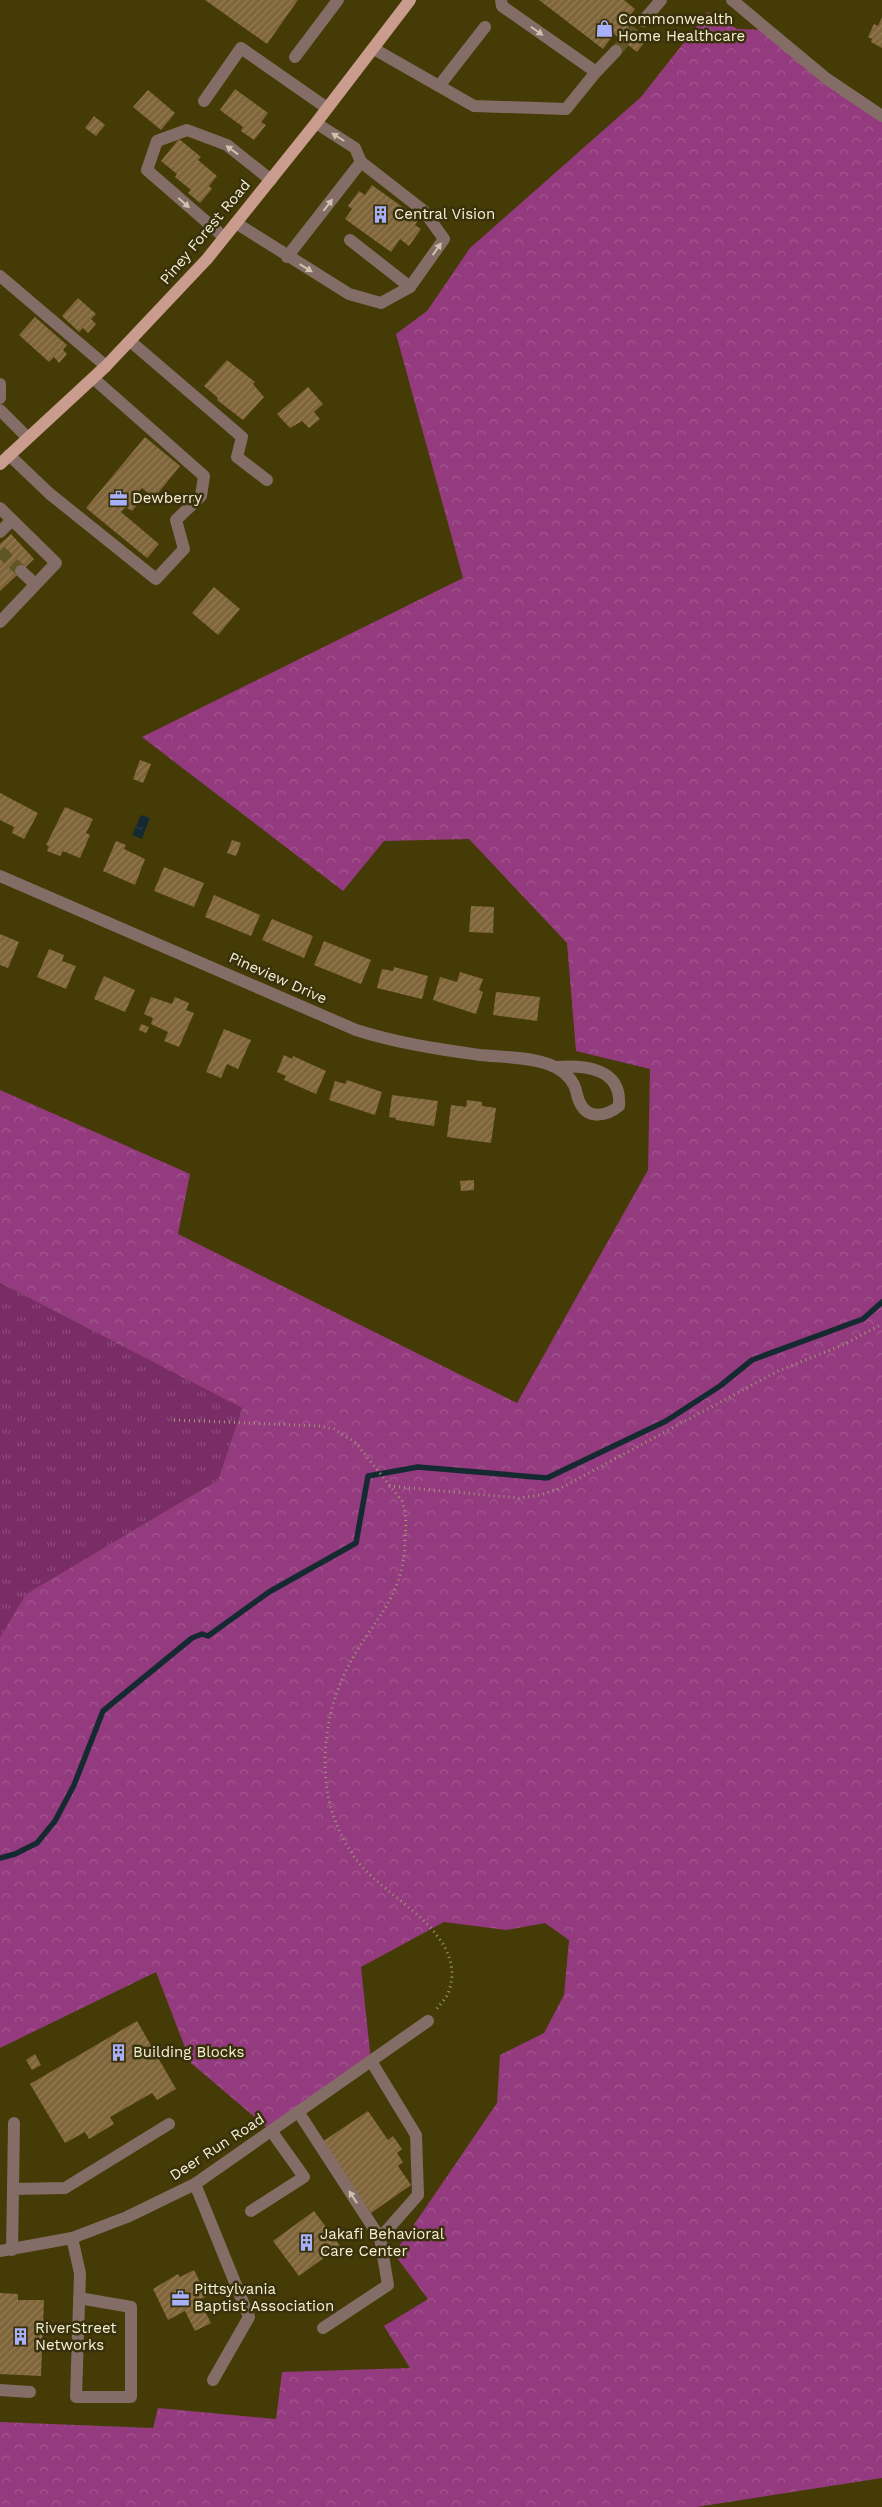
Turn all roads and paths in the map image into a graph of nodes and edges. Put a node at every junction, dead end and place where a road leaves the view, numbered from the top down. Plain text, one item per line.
1 (338, 0) edge
2 (410, 0) edge
3 (501, 0) edge
4 (661, 0) edge
5 (732, 0) edge
6 (643, 21) tunnel mouth
7 (485, 27) dead end
8 (374, 49) junction
9 (616, 51) tunnel mouth
10 (295, 57) dead end
11 (596, 72) junction
12 (439, 86) junction
13 (204, 101) dead end
14 (327, 108) junction
15 (882, 116) edge
16 (316, 123) junction
17 (361, 162) junction
18 (271, 180) junction
19 (236, 223) junction
20 (224, 237) junction
21 (350, 240) dead end
22 (287, 257) junction
23 (0, 276) edge
24 (410, 287) junction
25 (130, 341) junction
26 (106, 366) junction
27 (93, 378) junction
28 (0, 384) edge
29 (0, 398) edge
30 (0, 410) edge
31 (28, 438) junction
32 (5, 460) edge
33 (267, 480) dead end
34 (0, 508) edge
35 (12, 520) junction
36 (0, 532) edge
37 (21, 571) tunnel mouth
38 (35, 584) junction
39 (1, 618) edge
40 (0, 876) edge
41 (556, 1067) junction
42 (882, 1324) edge
43 (174, 1420) dead end
44 (388, 1486) junction
45 (428, 2021) joint
46 (371, 2061) junction
47 (299, 2113) junction
48 (14, 2123) dead end
49 (169, 2124) dead end
50 (272, 2132) junction
51 (195, 2184) junction
52 (13, 2189) junction
53 (252, 2211) dead end
54 (72, 2238) junction
55 (380, 2238) junction
56 (6, 2250) edge
57 (79, 2298) junction
58 (323, 2328) dead end
59 (213, 2380) dead end
60 (0, 2390) edge
61 (30, 2392) dead end

1 - 10 street
2 - 8 main road, Piney Forest Road
3 -> 11 street
4 - 6 street
5 - 15 street
7 - 12 street
8 - 12 street
8 - 14 main road, Piney Forest Road
9 - 11 street
11 - 12 street
13 - 14 street
14 - 16 main road, Piney Forest Road
17 -> 16 street
16 - 18 main road, Piney Forest Road
22 -> 17 street
24 -> 17 street
18 - 19 main road, Piney Forest Road
18 -> 20 street
19 - 20 main road, Piney Forest Road
19 - 22 street
20 - 25 main road, Piney Forest Road
21 - 24 street
22 -> 24 street
23 - 26 street
25 - 26 main road, Piney Forest Road
25 - 33 street
26 - 27 main road, Piney Forest Road
27 - 31 main road, Piney Forest Road
27 - 32 street
28 - 29 street
30 - 31 street
31 - 32 main road, Piney Forest Road
34 - 35 street
35 - 36 street
35 - 38 street
37 - 38 street
38 - 39 street
40 - 41 street, Pineview Drive
41 - 41 street, Pineview Drive
42 - 44 path
43 - 44 path
44 - 45 path
45 - 46 street, Deer Run Road
46 - 47 street, Deer Run Road
46 - 55 street
47 - 50 street, Deer Run Road
55 -> 47 street
48 - 52 street
49 - 52 street
50 - 51 street, Deer Run Road
50 - 53 street
51 - 54 street, Deer Run Road
51 - 59 street
52 - 56 street
54 - 56 street, Deer Run Road
54 - 57 street
55 - 58 street
57 - 57 street
60 - 61 street

